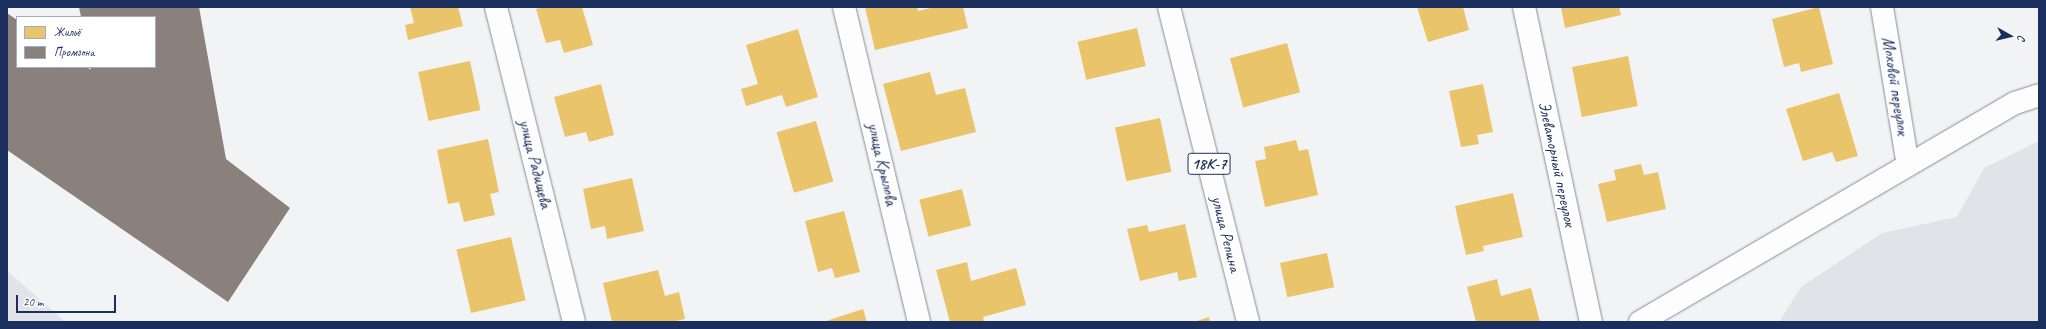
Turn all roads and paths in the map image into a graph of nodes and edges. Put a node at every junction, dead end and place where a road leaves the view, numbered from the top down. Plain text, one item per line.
1 (496, 7) edge
2 (844, 7) edge
3 (1169, 7) edge
4 (1524, 7) edge
5 (1882, 7) edge
6 (2039, 95) edge
7 (1908, 165) junction
8 (574, 322) edge
9 (919, 322) edge
10 (1248, 322) edge
11 (1590, 322) edge
12 (1640, 322) edge

1 - 8 street, улица Радищева
2 - 9 street, улица Крылова
3 - 10 street, улица Репина / 18К-7
4 - 11 street, Элеваторный переулок
5 - 7 street, Моховой переулок
6 - 7 street
7 - 12 street

